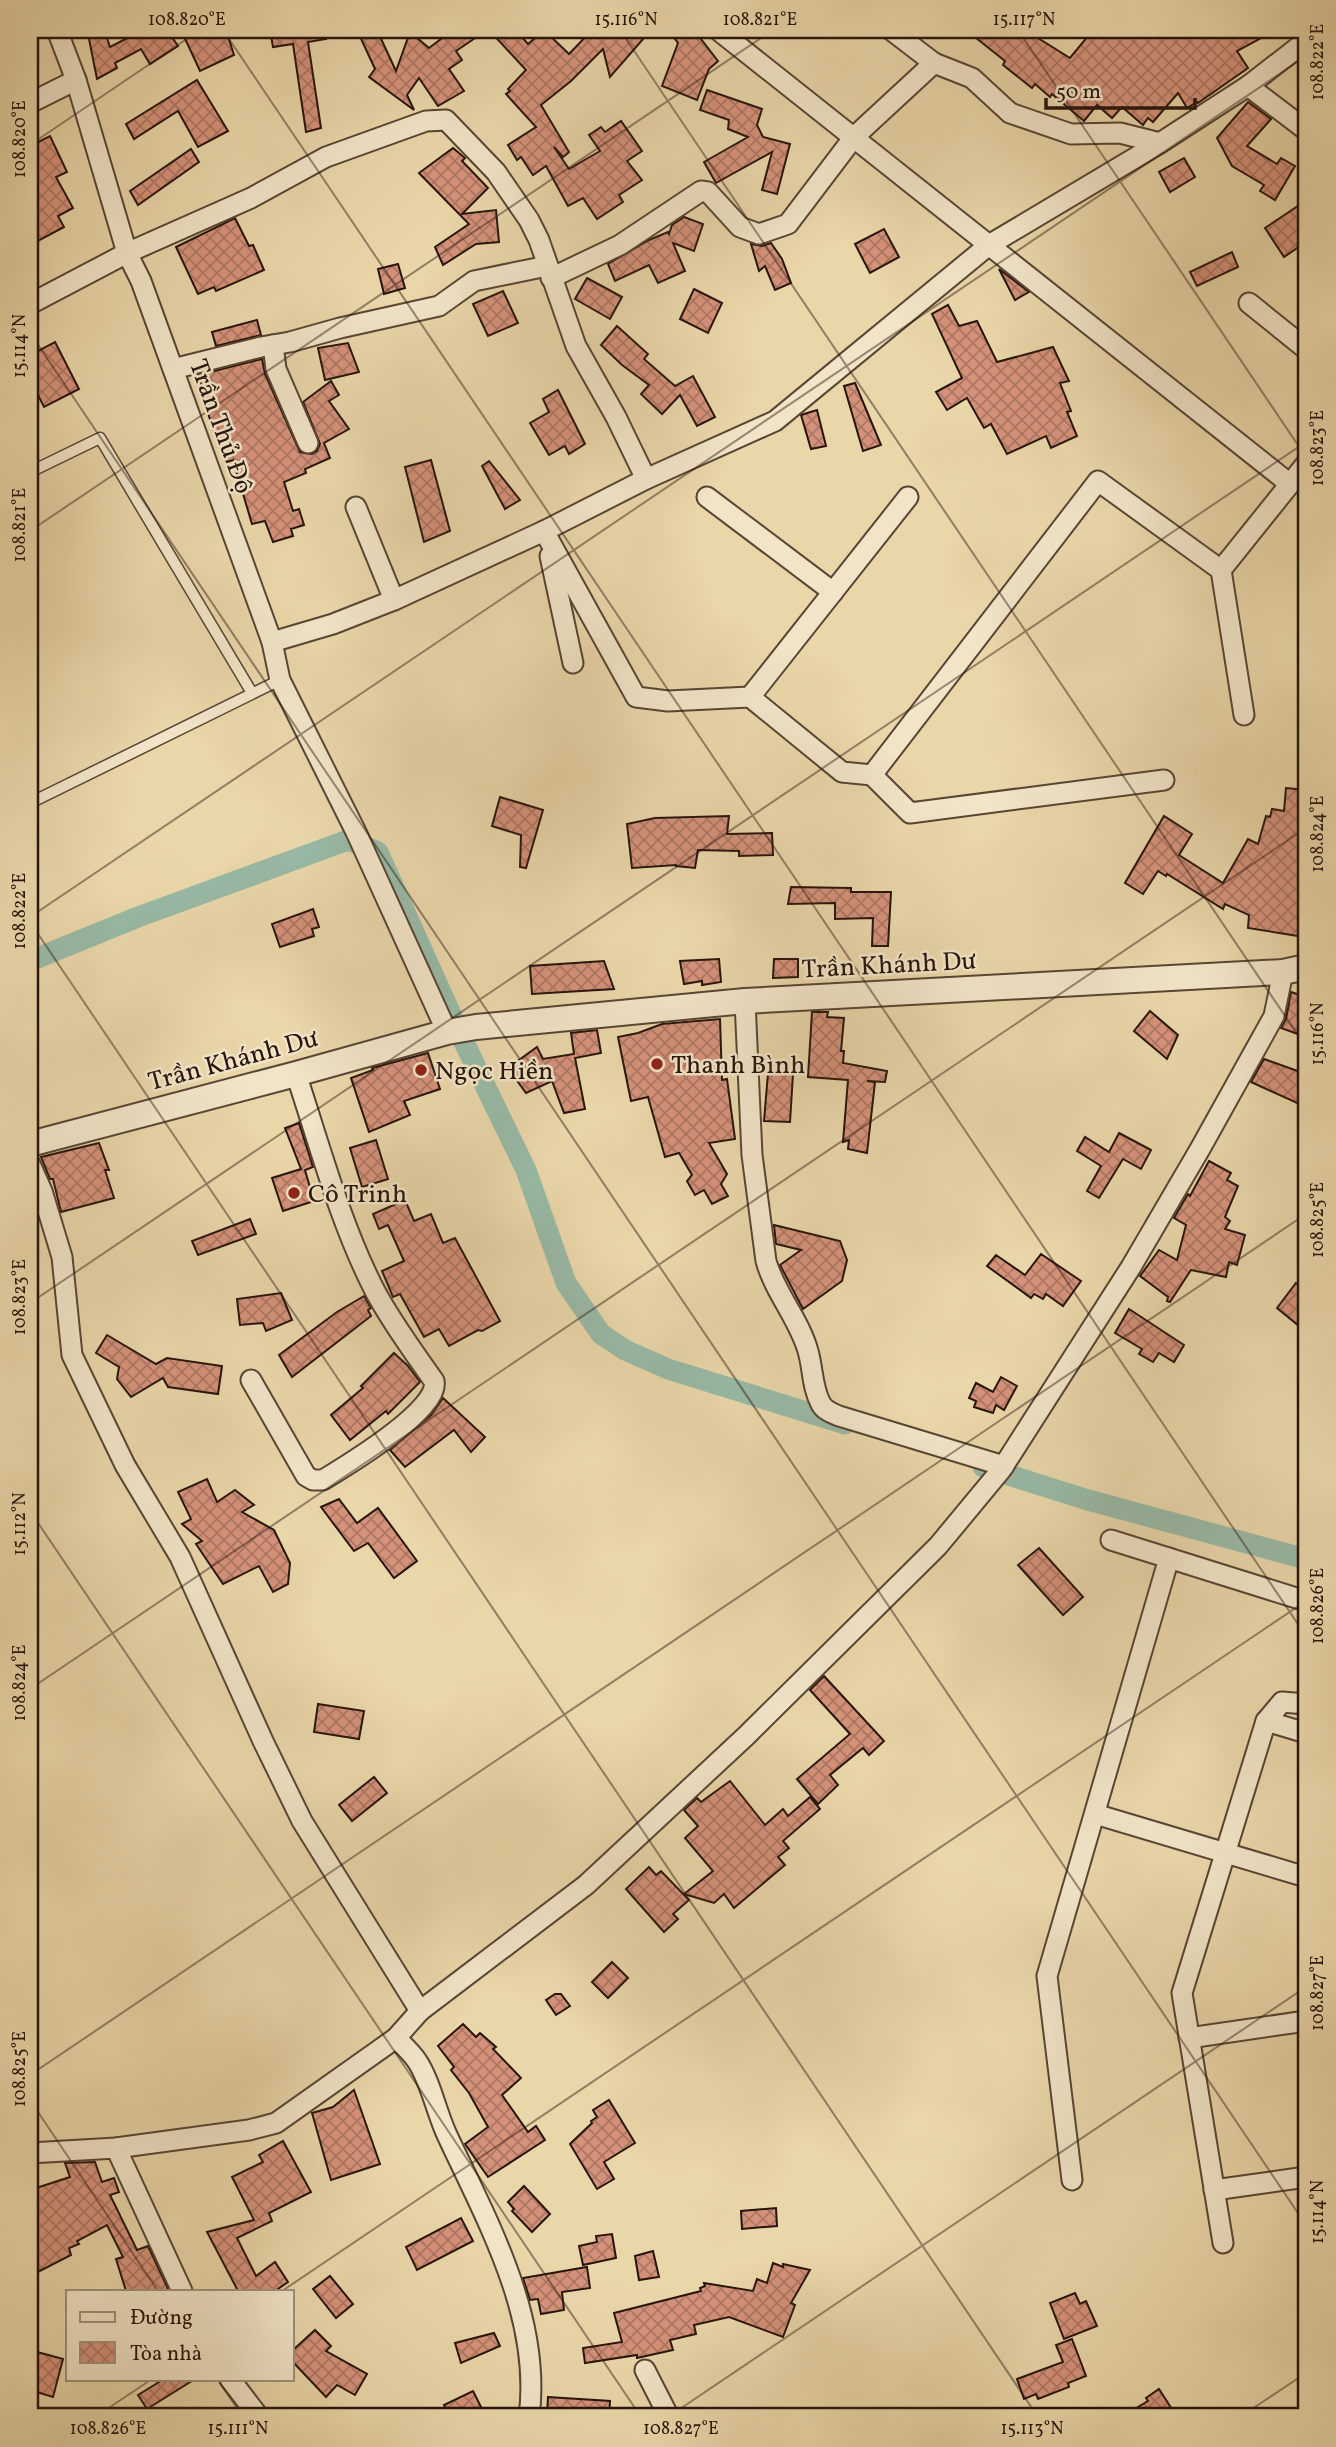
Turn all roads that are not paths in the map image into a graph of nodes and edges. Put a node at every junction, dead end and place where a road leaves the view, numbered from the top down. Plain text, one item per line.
1 (57, 30) edge
2 (718, 30) edge
3 (891, 30) edge
4 (1306, 41) edge
5 (934, 63) junction
6 (76, 80) junction
7 (1248, 86) junction
8 (30, 103) edge
9 (1306, 130) edge
10 (853, 137) junction
11 (1160, 143) junction
12 (989, 245) junction
13 (127, 253) junction
14 (549, 272) junction
15 (1249, 303) dead end
16 (30, 304) edge
17 (273, 345) junction
18 (1306, 349) edge
19 (173, 369) junction
20 (308, 443) dead end
21 (1306, 464) edge
22 (30, 472) edge
23 (646, 479) junction
24 (1290, 484) junction
25 (707, 497) dead end
26 (908, 497) dead end
27 (356, 507) dead end
28 (544, 531) junction
29 (1221, 570) junction
30 (833, 592) junction
31 (394, 600) junction
32 (272, 642) junction
33 (573, 663) dead end
34 (280, 680) junction
35 (252, 693) junction
36 (750, 697) junction
37 (1244, 715) dead end
38 (872, 775) junction
39 (1164, 780) dead end
40 (30, 803) edge
41 (1294, 970) edge
42 (745, 1002) junction
43 (449, 1031) junction
44 (296, 1074) junction
45 (30, 1144) edge
46 (30, 1164) edge
47 (251, 1380) dead end
48 (999, 1472) junction
49 (1111, 1540) dead end
50 (1170, 1558) junction
51 (1306, 1601) edge
52 (1306, 1704) edge
53 (1266, 1721) junction
54 (1306, 1733) edge
55 (1095, 1814) junction
56 (1226, 1852) junction
57 (1306, 1877) edge
58 (420, 2011) junction
59 (1306, 2021) edge
60 (396, 2038) junction
61 (1189, 2038) junction
62 (116, 2148) junction
63 (30, 2153) edge
64 (1306, 2177) edge
65 (1072, 2180) dead end
66 (1214, 2190) junction
67 (1223, 2243) dead end
68 (182, 2290) edge
69 (645, 2370) dead end
70 (231, 2380) edge
71 (259, 2417) edge
72 (529, 2417) edge
73 (669, 2417) edge

1 - 6 street, Trần Thủ Độ
2 - 10 street
3 - 5 street
4 - 7 street
5 - 10 street
5 - 11 street
6 - 8 street
6 - 13 street, Trần Thủ Độ
7 - 9 street
7 - 11 street
10 - 12 street
10 - 14 street
11 - 12 street
12 - 23 street
12 - 24 street
13 - 14 street
13 - 16 street
13 - 19 street, Trần Thủ Độ
14 - 17 street
14 - 23 street
15 - 18 street
17 - 19 street
17 - 20 street
19 - 32 street, Trần Thủ Độ
21 - 24 street
22 - 35 lane
23 - 28 street
24 - 29 street
25 - 30 street
26 - 30 street
27 - 31 street
28 - 31 street
28 - 33 street
28 - 36 street
29 - 37 street
29 - 38 street
30 - 36 street
31 - 32 street
32 - 34 street, Trần Thủ Độ
34 - 35 lane
34 - 43 street, Trần Thủ Độ
35 - 40 lane
36 - 38 street
38 - 39 street
41 - 42 street, Trần Khánh Dư
41 - 48 street
42 - 43 street, Trần Khánh Dư
42 - 48 street
43 - 44 street, Trần Khánh Dư
44 - 45 street, Trần Khánh Dư
44 - 47 street
46 - 58 street
48 - 58 street
49 - 50 street
50 - 51 street
50 - 55 street
52 - 53 street
53 - 54 street
53 - 56 street
55 - 56 street
55 - 65 street
56 - 57 street
56 - 61 street
58 - 60 street
59 - 61 street
60 - 62 street
60 - 72 street
61 - 66 street
62 - 63 street
62 - 68 street
64 - 66 street
66 - 67 street
69 - 73 street
70 - 71 street

